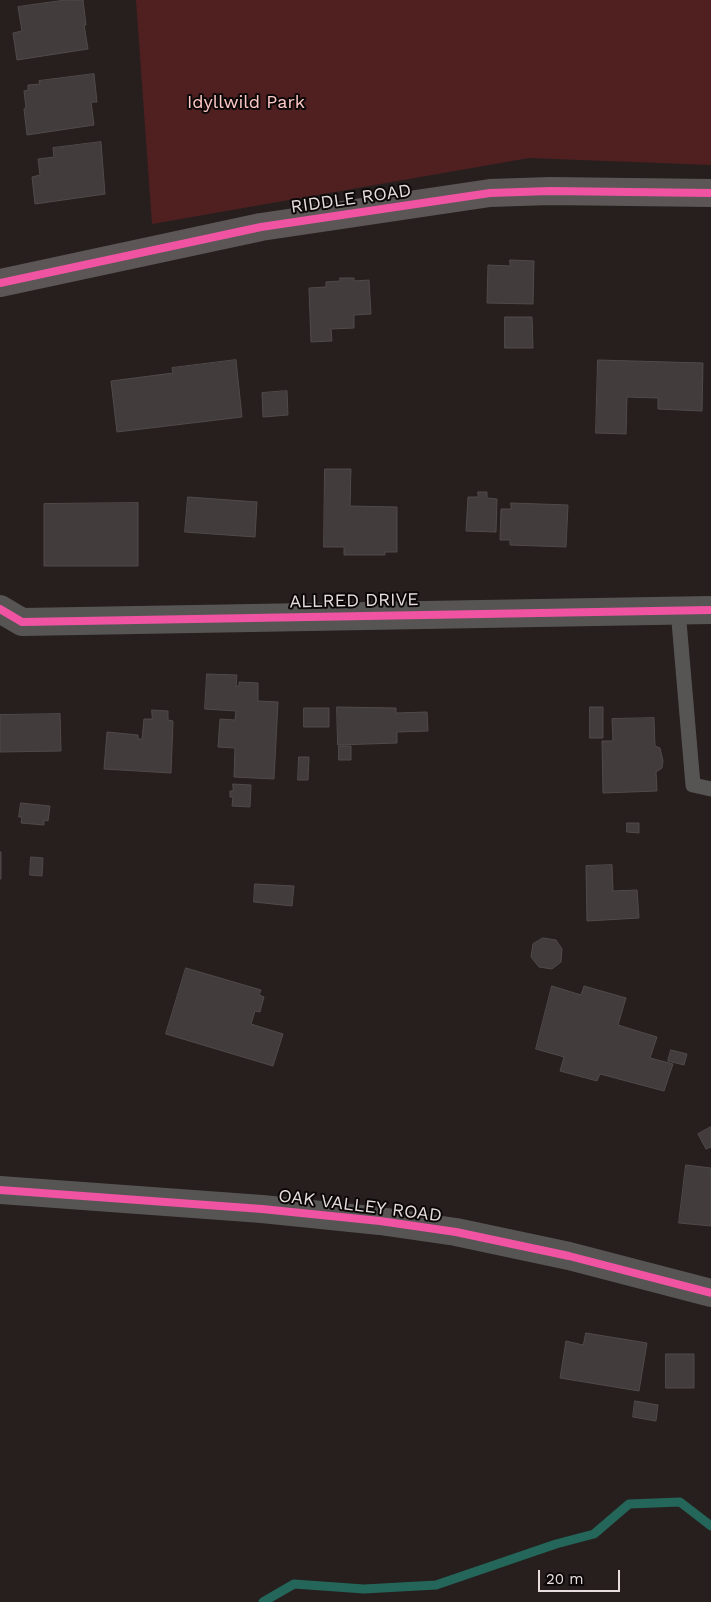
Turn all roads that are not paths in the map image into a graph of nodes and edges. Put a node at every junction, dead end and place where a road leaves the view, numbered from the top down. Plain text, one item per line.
1 (711, 193) edge
2 (0, 283) edge
3 (0, 609) edge
4 (678, 610) junction
5 (711, 610) edge
6 (711, 789) edge
7 (0, 1190) edge
8 (711, 1293) edge

1 - 2 street, RIDDLE ROAD
3 - 4 street, ALLRED DRIVE
4 - 5 street, ALLRED DRIVE
4 - 6 lane
7 - 8 street, OAK VALLEY ROAD

